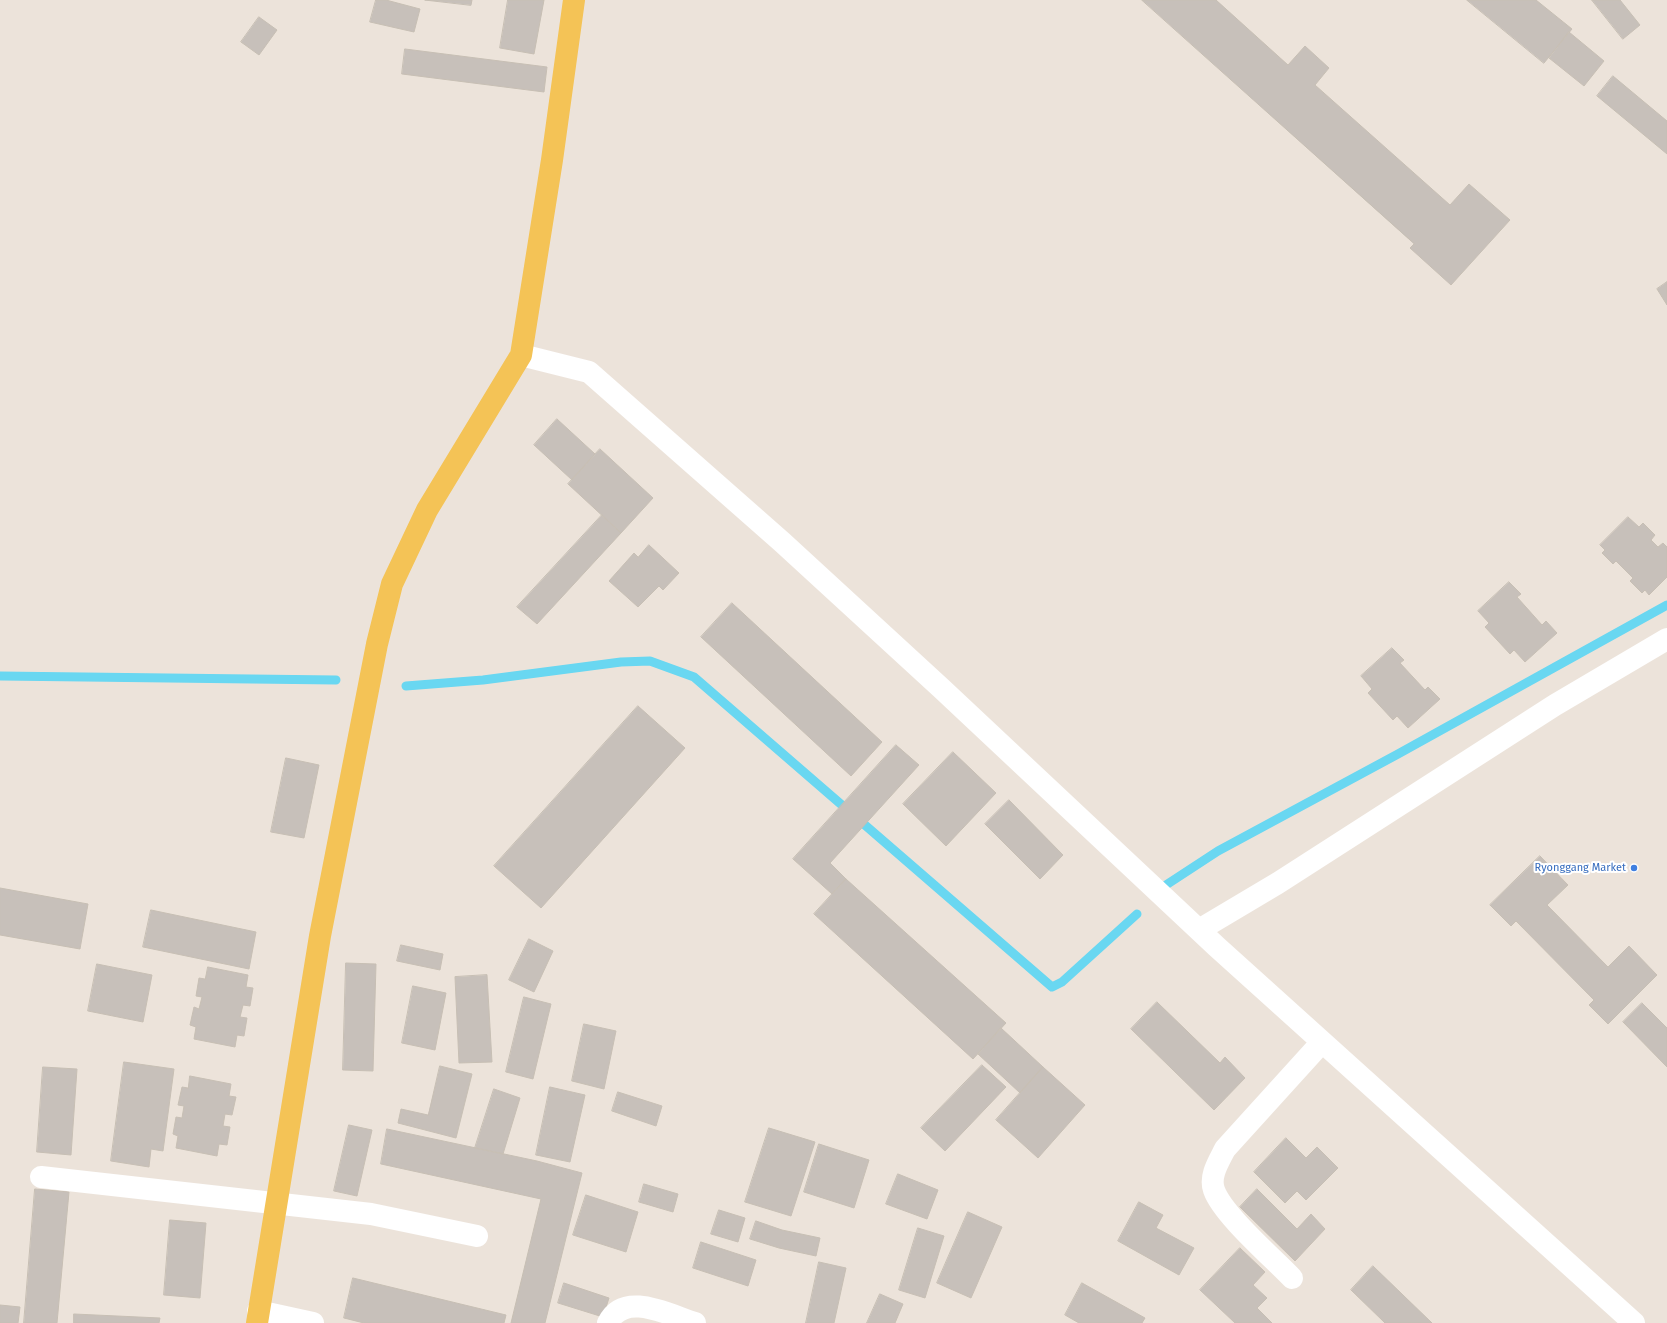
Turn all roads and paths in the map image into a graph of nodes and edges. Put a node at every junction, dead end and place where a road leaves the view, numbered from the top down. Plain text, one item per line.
1 (574, 0) edge
2 (522, 355) junction
3 (1667, 639) edge
4 (1199, 930) junction
5 (1322, 1042) junction
6 (41, 1177) dead end
7 (276, 1204) junction
8 (476, 1236) dead end
9 (1292, 1278) dead end
10 (258, 1317) edge
11 (313, 1323) edge
12 (608, 1323) edge
13 (695, 1323) edge
14 (1634, 1323) edge

1 - 2 main road
2 - 4 street
2 - 7 main road
3 - 4 street
4 - 5 street
5 - 9 street
5 - 14 street
6 - 7 street
7 - 8 street
7 - 10 main road
10 - 11 street
12 - 13 street

